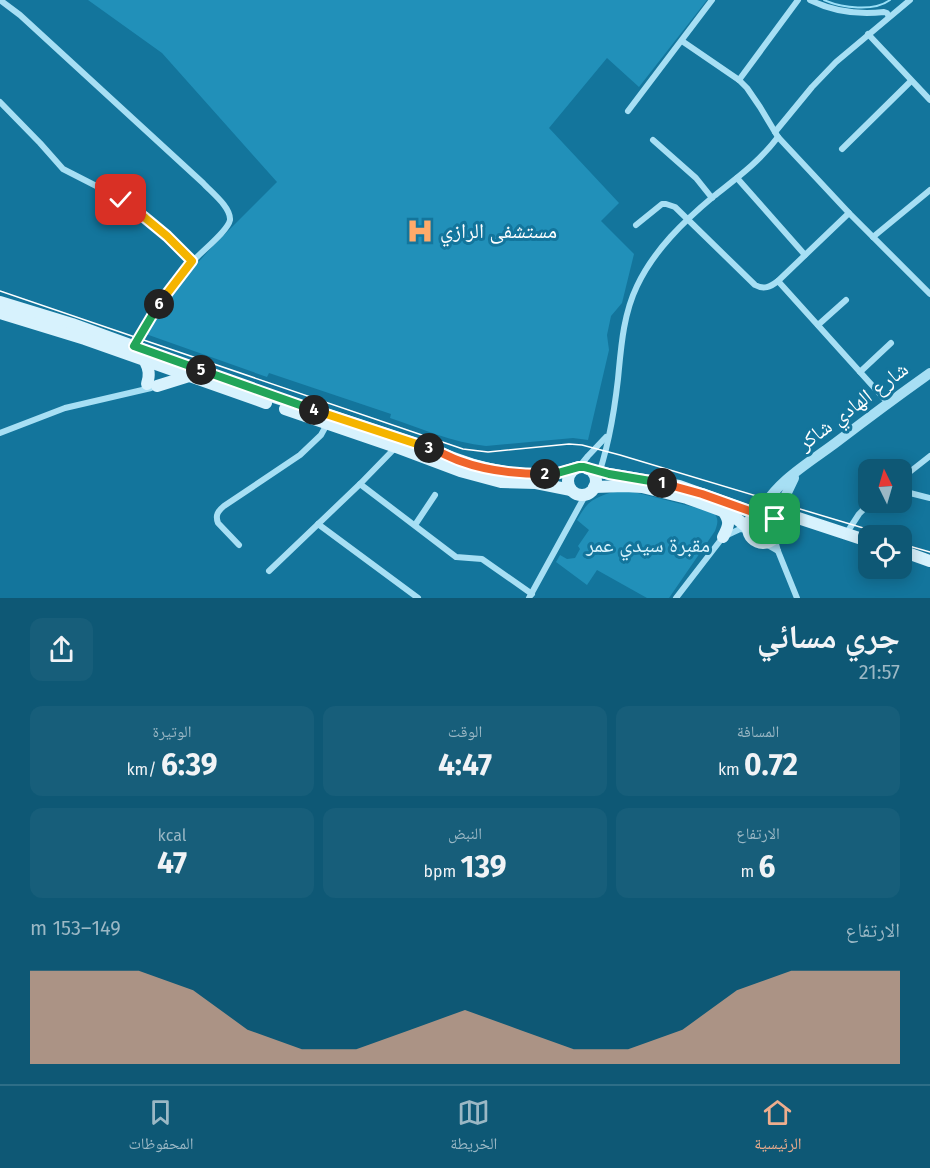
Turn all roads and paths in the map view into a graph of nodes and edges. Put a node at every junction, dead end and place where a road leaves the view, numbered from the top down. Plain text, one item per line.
1 (712, 0) edge
2 (798, 0) edge
3 (810, 0) edge
4 (910, 0) edge
5 (1, 2) edge
6 (890, 17) junction
7 (868, 34) junction
8 (682, 41) junction
9 (739, 80) junction
10 (911, 81) junction
11 (930, 100) edge
12 (0, 102) edge
13 (628, 111) dead end
14 (776, 134) junction
15 (653, 140) dead end
16 (842, 149) dead end
17 (737, 178) junction
18 (930, 190) edge
19 (712, 198) junction
20 (849, 213) junction
21 (687, 220) junction
22 (636, 225) dead end
23 (873, 237) junction
24 (805, 255) junction
25 (192, 261) junction
26 (778, 281) junction
27 (930, 294) edge
28 (846, 300) dead end
29 (0, 302) edge
30 (0, 313) edge
31 (818, 325) junction
32 (891, 343) dead end
33 (134, 346) junction
34 (145, 360) junction
35 (860, 372) junction
36 (930, 373) edge
37 (159, 374) junction
38 (189, 376) junction
39 (888, 403) junction
40 (327, 424) junction
41 (0, 433) edge
42 (609, 434) junction
43 (398, 443) junction
44 (930, 456) edge
45 (912, 470) edge
46 (799, 471) junction
47 (586, 482) junction
48 (360, 484) junction
49 (912, 494) edge
50 (435, 495) dead end
51 (930, 498) edge
52 (783, 501) joint
53 (580, 507) junction
54 (722, 510) junction
55 (860, 513) edge
56 (770, 515) junction
57 (805, 519) junction
58 (318, 524) junction
59 (415, 525) junction
60 (748, 529) junction
61 (846, 534) junction
62 (723, 537) junction
63 (772, 538) junction
64 (858, 538) edge
65 (239, 545) dead end
66 (778, 551) junction
67 (912, 555) edge
68 (930, 561) edge
69 (269, 571) dead end
70 (530, 596) edge
71 (799, 597) edge
72 (418, 598) edge
73 (676, 598) edge

1 - 8 street
2 - 9 street
3 - 6 street
4 - 6 street
5 - 25 street
6 - 7 street
7 - 10 street
7 - 14 street
8 - 9 street
8 - 13 street
9 - 14 street
10 - 11 street
10 - 16 street
12 - 25 street
14 - 17 street
14 - 20 street
15 - 19 street
17 - 19 street
17 - 24 street
18 - 23 street
19 - 21 street
20 - 23 street
20 - 24 street
21 - 22 street
21 - 26 street
21 - 42 street
23 - 27 street
24 - 26 street
25 - 33 street
26 - 31 street
28 - 31 street
29 - 33 main road
30 - 34 main road
31 - 35 street
32 - 35 street
33 - 37 main road
34 - 37 main road
34 - 37 main road
35 - 39 street
36 - 39 street, شارع الهادي شاكر
37 - 38 main road
37 - 38 main road
37 - 41 street
37 - 43 main road
38 - 40 main road
39 - 46 street, شارع الهادي شاكر
40 - 43 main road
40 - 65 street
42 - 47 street
42 - 47 street
43 - 47 main road
43 - 47 main road
43 - 48 street
44 - 45 street
46 - 52 street, شارع الهادي شاكر
46 - 56 street, شارع الهادي شاكر
47 - 53 street
47 - 53 street
47 - 54 main road
47 - 56 main road
48 - 58 street
48 - 59 street
49 - 51 street
50 - 59 street
52 - 56 main road
53 - 70 street
54 - 60 main road
54 - 62 main road
55 - 61 street
56 - 57 main road
56 - 60 main road
56 - 63 main road
57 - 61 main road
57 - 63 main road
58 - 69 street
58 - 72 street
59 - 70 street
60 - 62 street
60 - 63 main road
61 - 64 main road
62 - 73 street
63 - 66 street
63 - 66 street
66 - 71 street
67 - 68 main road

